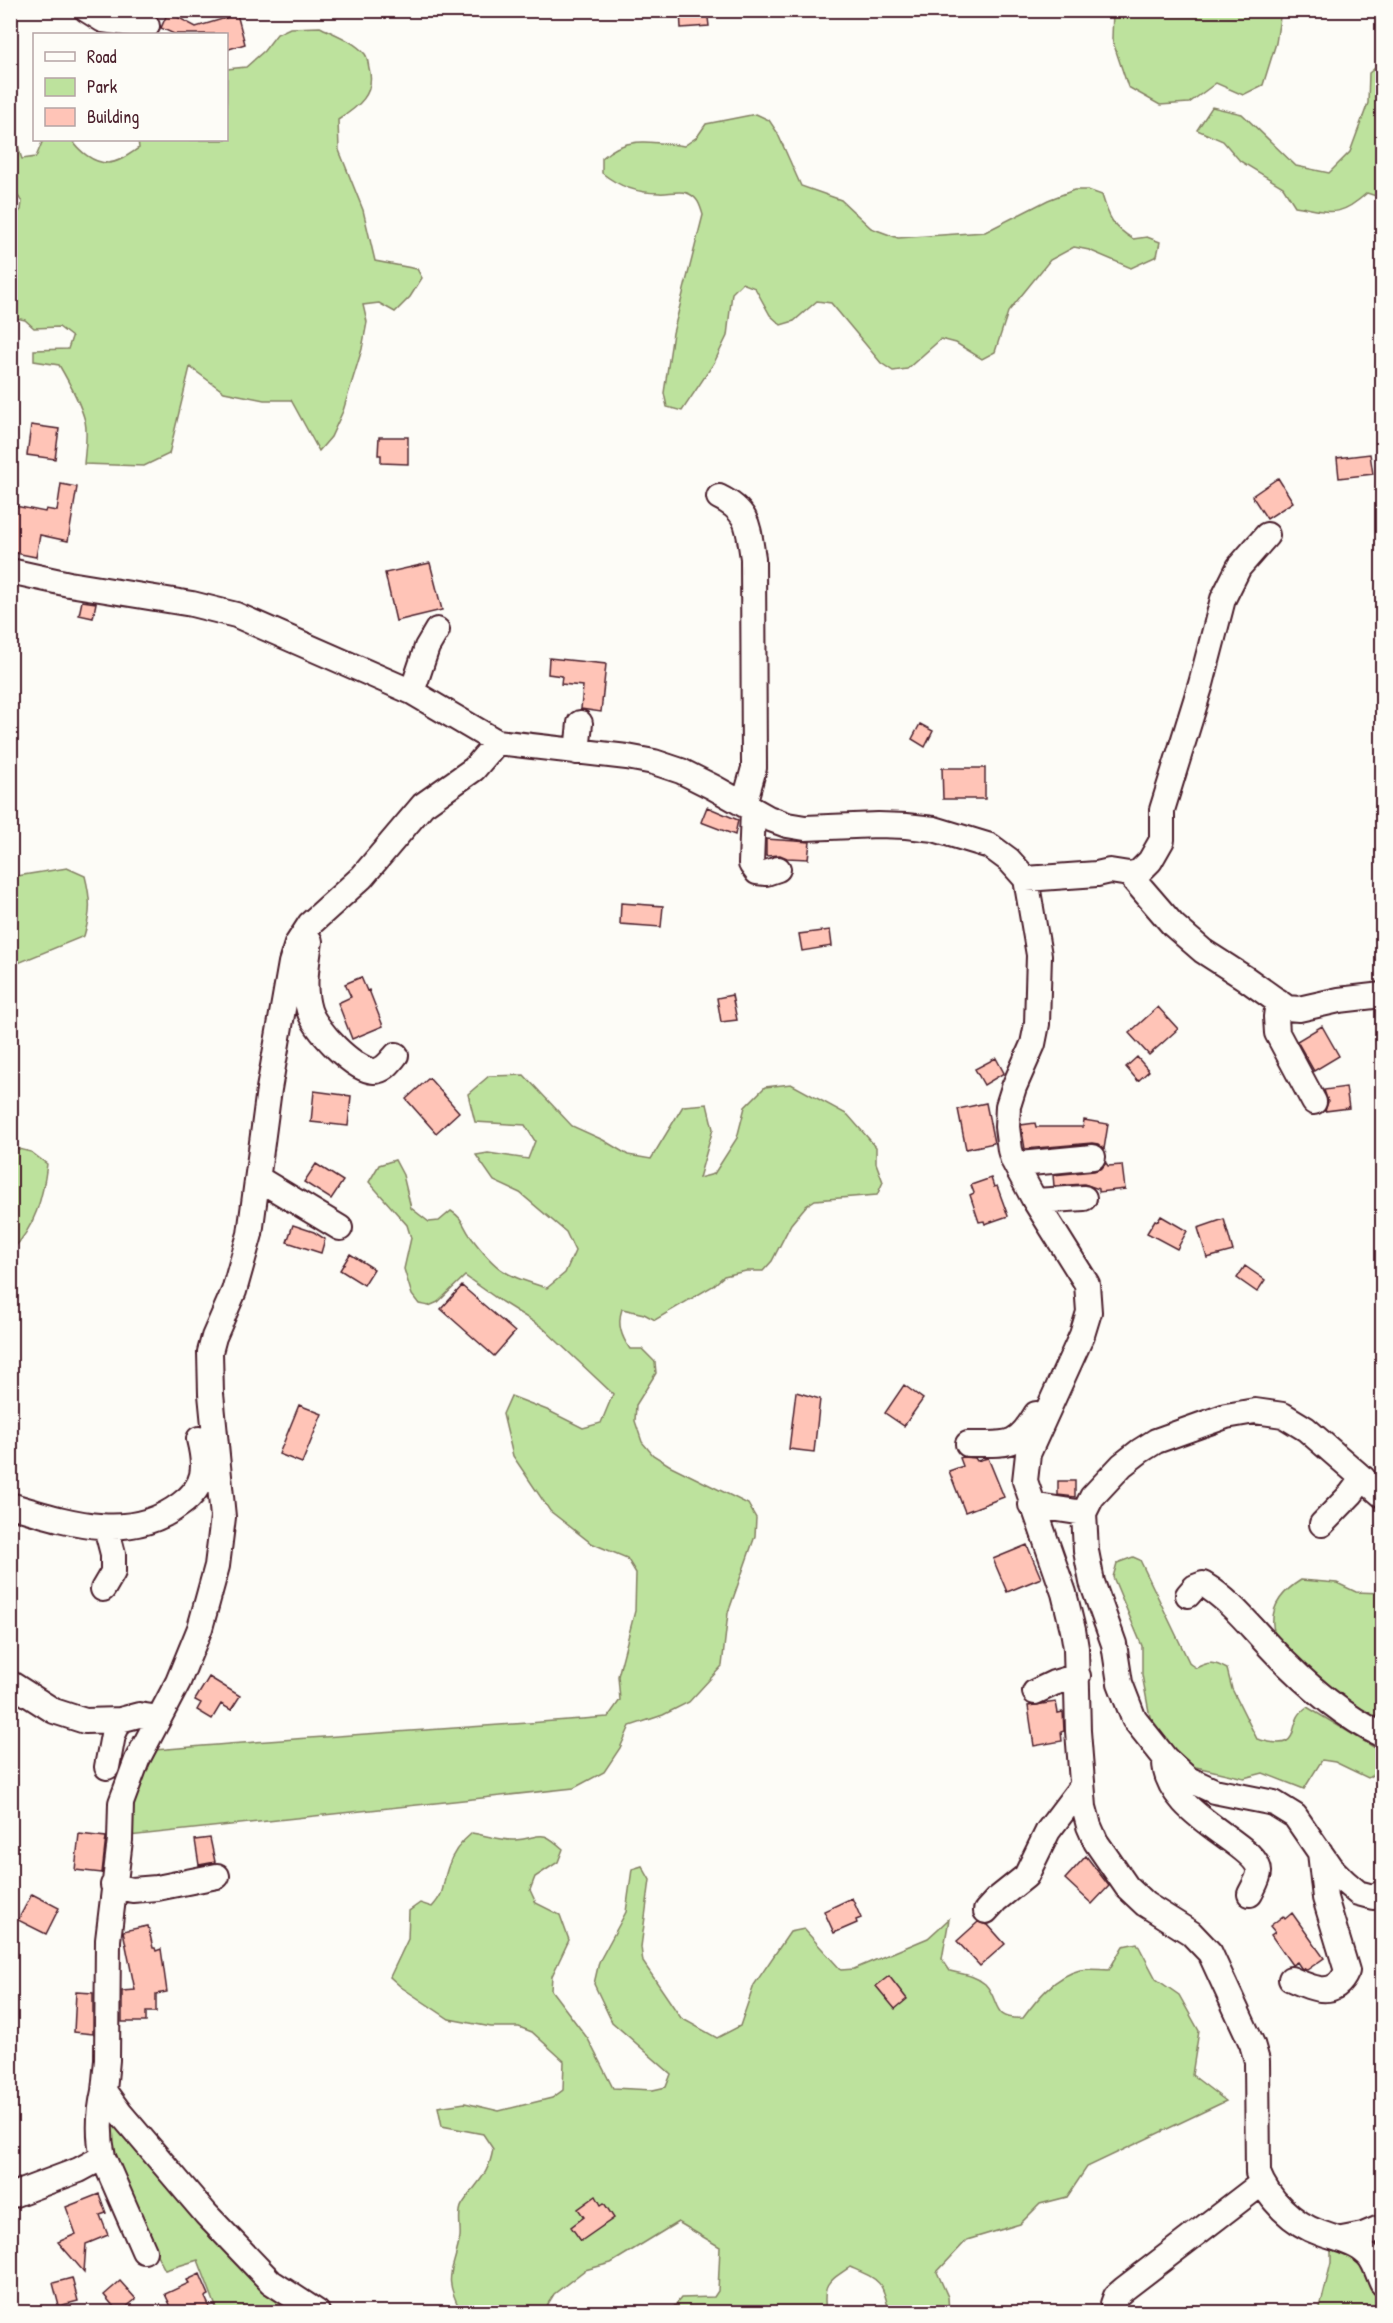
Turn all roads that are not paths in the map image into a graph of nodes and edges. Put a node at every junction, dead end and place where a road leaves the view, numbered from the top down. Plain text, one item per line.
1 (87, 10) edge
2 (147, 26) dead end
3 (719, 497) dead end
4 (1267, 535) dead end
5 (10, 571) edge
6 (437, 630) dead end
7 (412, 693) junction
8 (580, 723) dead end
9 (498, 742) junction
10 (577, 752) junction
11 (748, 807) junction
12 (778, 869) dead end
13 (1129, 874) junction
14 (1026, 879) junction
15 (310, 924) junction
16 (1383, 995) edge
17 (1278, 1001) junction
18 (396, 1055) dead end
19 (1314, 1102) dead end
20 (1093, 1157) dead end
21 (1013, 1160) junction
22 (259, 1179) junction
23 (1084, 1198) dead end
24 (1035, 1201) junction
25 (340, 1228) dead end
26 (1069, 1365) junction
27 (198, 1434) dead end
28 (968, 1444) dead end
29 (1363, 1478) junction
30 (1383, 1495) edge
31 (1031, 1504) junction
32 (10, 1505) edge
33 (1084, 1513) junction
34 (1322, 1524) dead end
35 (106, 1527) junction
36 (103, 1588) dead end
37 (1188, 1595) dead end
38 (1078, 1676) junction
39 (10, 1683) edge
40 (1035, 1692) dead end
41 (159, 1718) junction
42 (120, 1720) junction
43 (1383, 1735) edge
44 (1165, 1758) junction
45 (106, 1767) dead end
46 (1082, 1786) junction
47 (1320, 1852) junction
48 (217, 1876) dead end
49 (113, 1885) junction
50 (1250, 1894) dead end
51 (1379, 1898) edge
52 (986, 1911) dead end
53 (1292, 1979) dead end
54 (104, 2091) junction
55 (103, 2157) junction
56 (1262, 2183) junction
57 (10, 2196) edge
58 (1383, 2227) edge
59 (1342, 2239) junction
60 (144, 2251) dead end
61 (1383, 2283) edge
62 (1113, 2304) dead end
63 (316, 2313) edge

1 - 2 street
3 - 11 street
4 - 13 street
5 - 7 street
6 - 7 street
7 - 9 street
8 - 10 street
9 - 10 street
9 - 15 street
10 - 11 street
11 - 12 street
11 - 14 street
13 - 14 street
13 - 17 street
14 - 21 street
15 - 18 street
15 - 22 street
16 - 17 street
17 - 19 street
20 - 21 street
21 - 24 street
22 - 25 street
22 - 41 street
23 - 24 street
24 - 26 street
26 - 28 street
26 - 31 street
27 - 35 street
29 - 30 street
29 - 33 street
29 - 34 street
31 - 33 street
31 - 38 street
32 - 35 street
33 - 44 street
35 - 36 street
37 - 43 street
38 - 40 street
38 - 46 street
39 - 42 street
41 - 42 street
41 - 49 street
42 - 45 street
44 - 47 street
44 - 50 street
46 - 52 street
46 - 56 street
47 - 51 street
47 - 53 street
48 - 49 street
49 - 54 street
54 - 55 street
54 - 63 street
55 - 57 street
55 - 60 street
56 - 59 street
56 - 62 street
58 - 59 street
59 - 61 street

